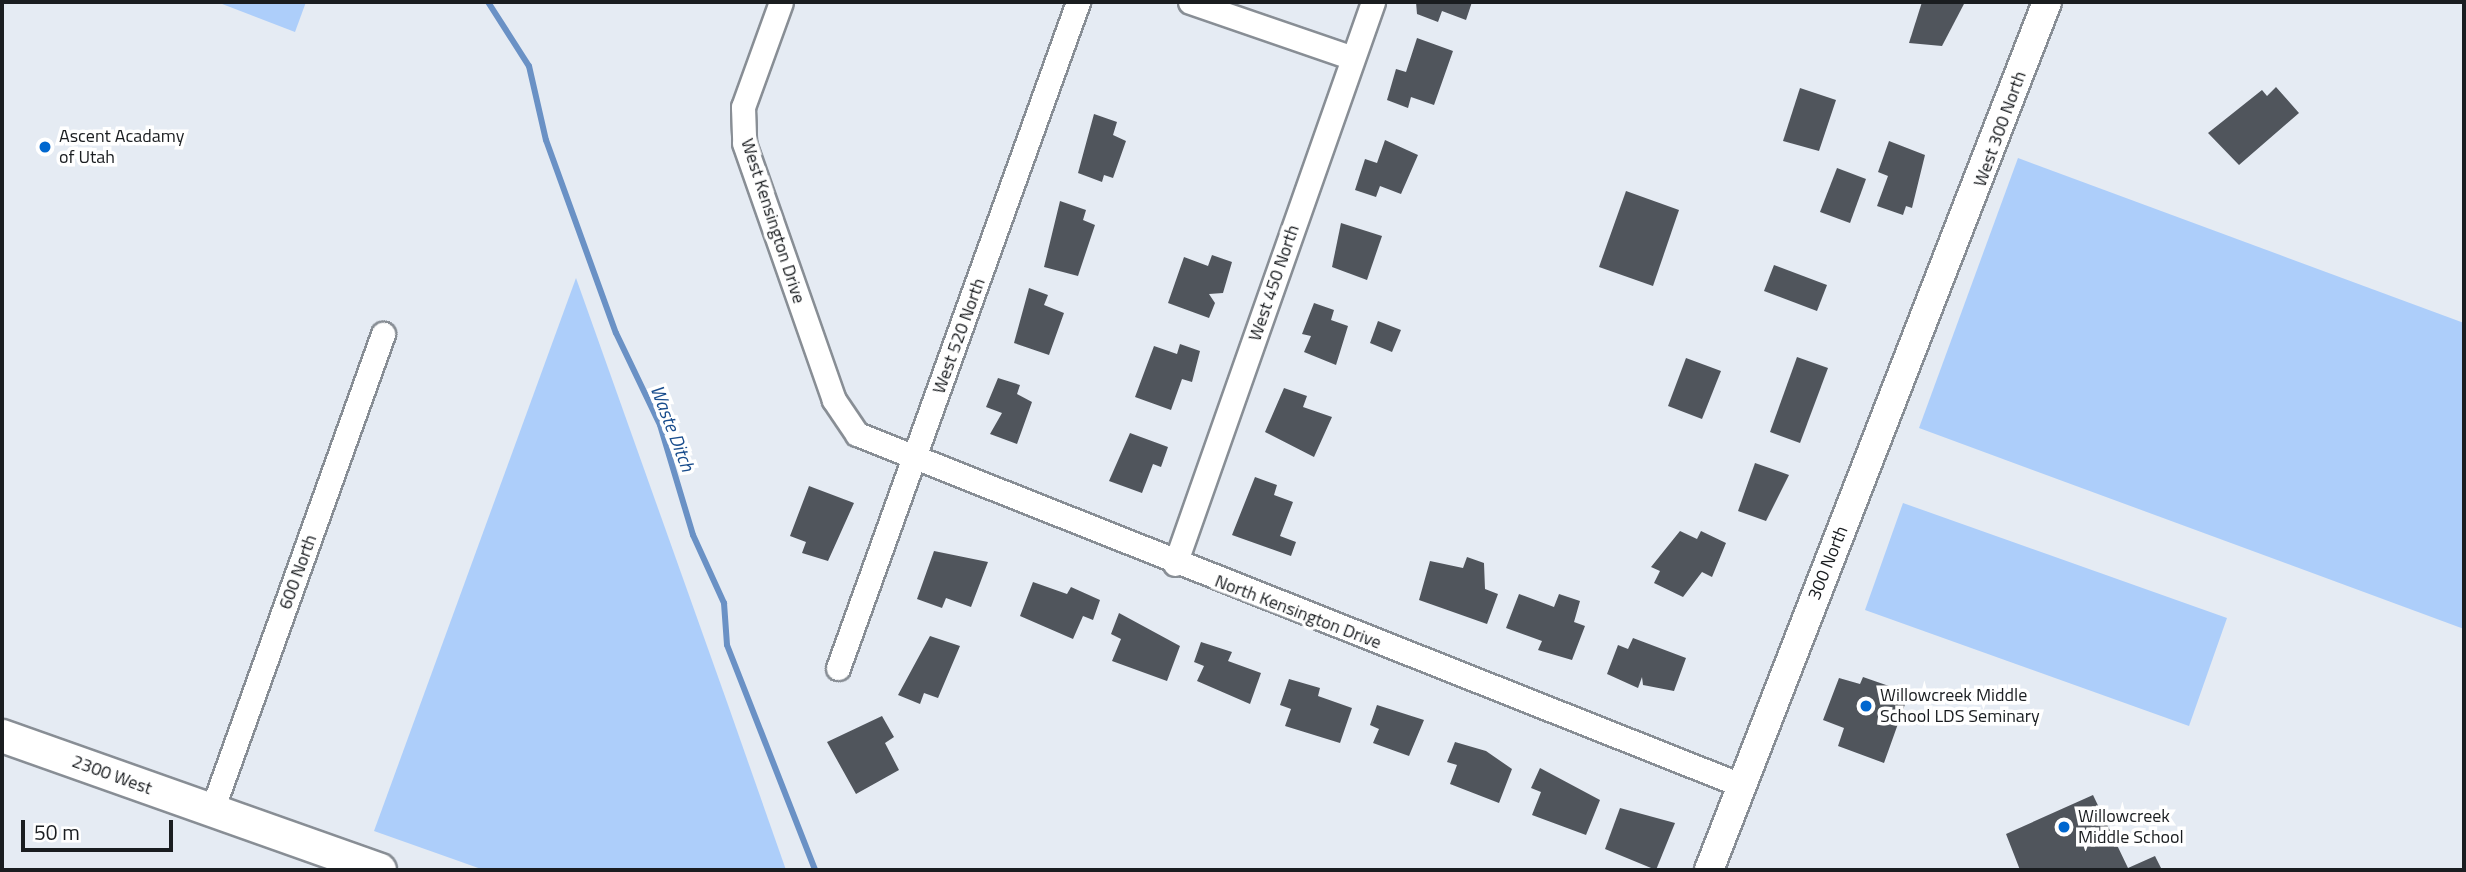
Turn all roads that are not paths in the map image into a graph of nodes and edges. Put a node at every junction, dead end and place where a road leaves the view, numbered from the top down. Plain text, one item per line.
1 (781, 2) edge
2 (1078, 2) edge
3 (1189, 2) edge
4 (1373, 2) edge
5 (2047, 2) edge
6 (1353, 58) junction
7 (1952, 257) joint
8 (383, 334) dead end
9 (857, 434) joint
10 (915, 459) junction
11 (1175, 564) junction
12 (838, 668) dead end
13 (2, 736) edge
14 (1741, 785) junction
15 (212, 810) junction
16 (380, 870) edge
17 (1709, 870) edge

1 - 9 street, West Kensington Drive
2 - 10 street, West 520 North
3 - 6 street
4 - 6 street, West 450 North
5 - 7 street, West 300 North
6 - 11 street, West 450 North
7 - 14 street, 300 North
8 - 15 street, 600 North
9 - 10 street, North Kensington Drive
10 - 11 street, North Kensington Drive
10 - 12 street, West 520 North
11 - 14 street, North Kensington Drive
13 - 15 main road, 2300 West
14 - 17 street, 300 North
15 - 16 main road, 2300 West

